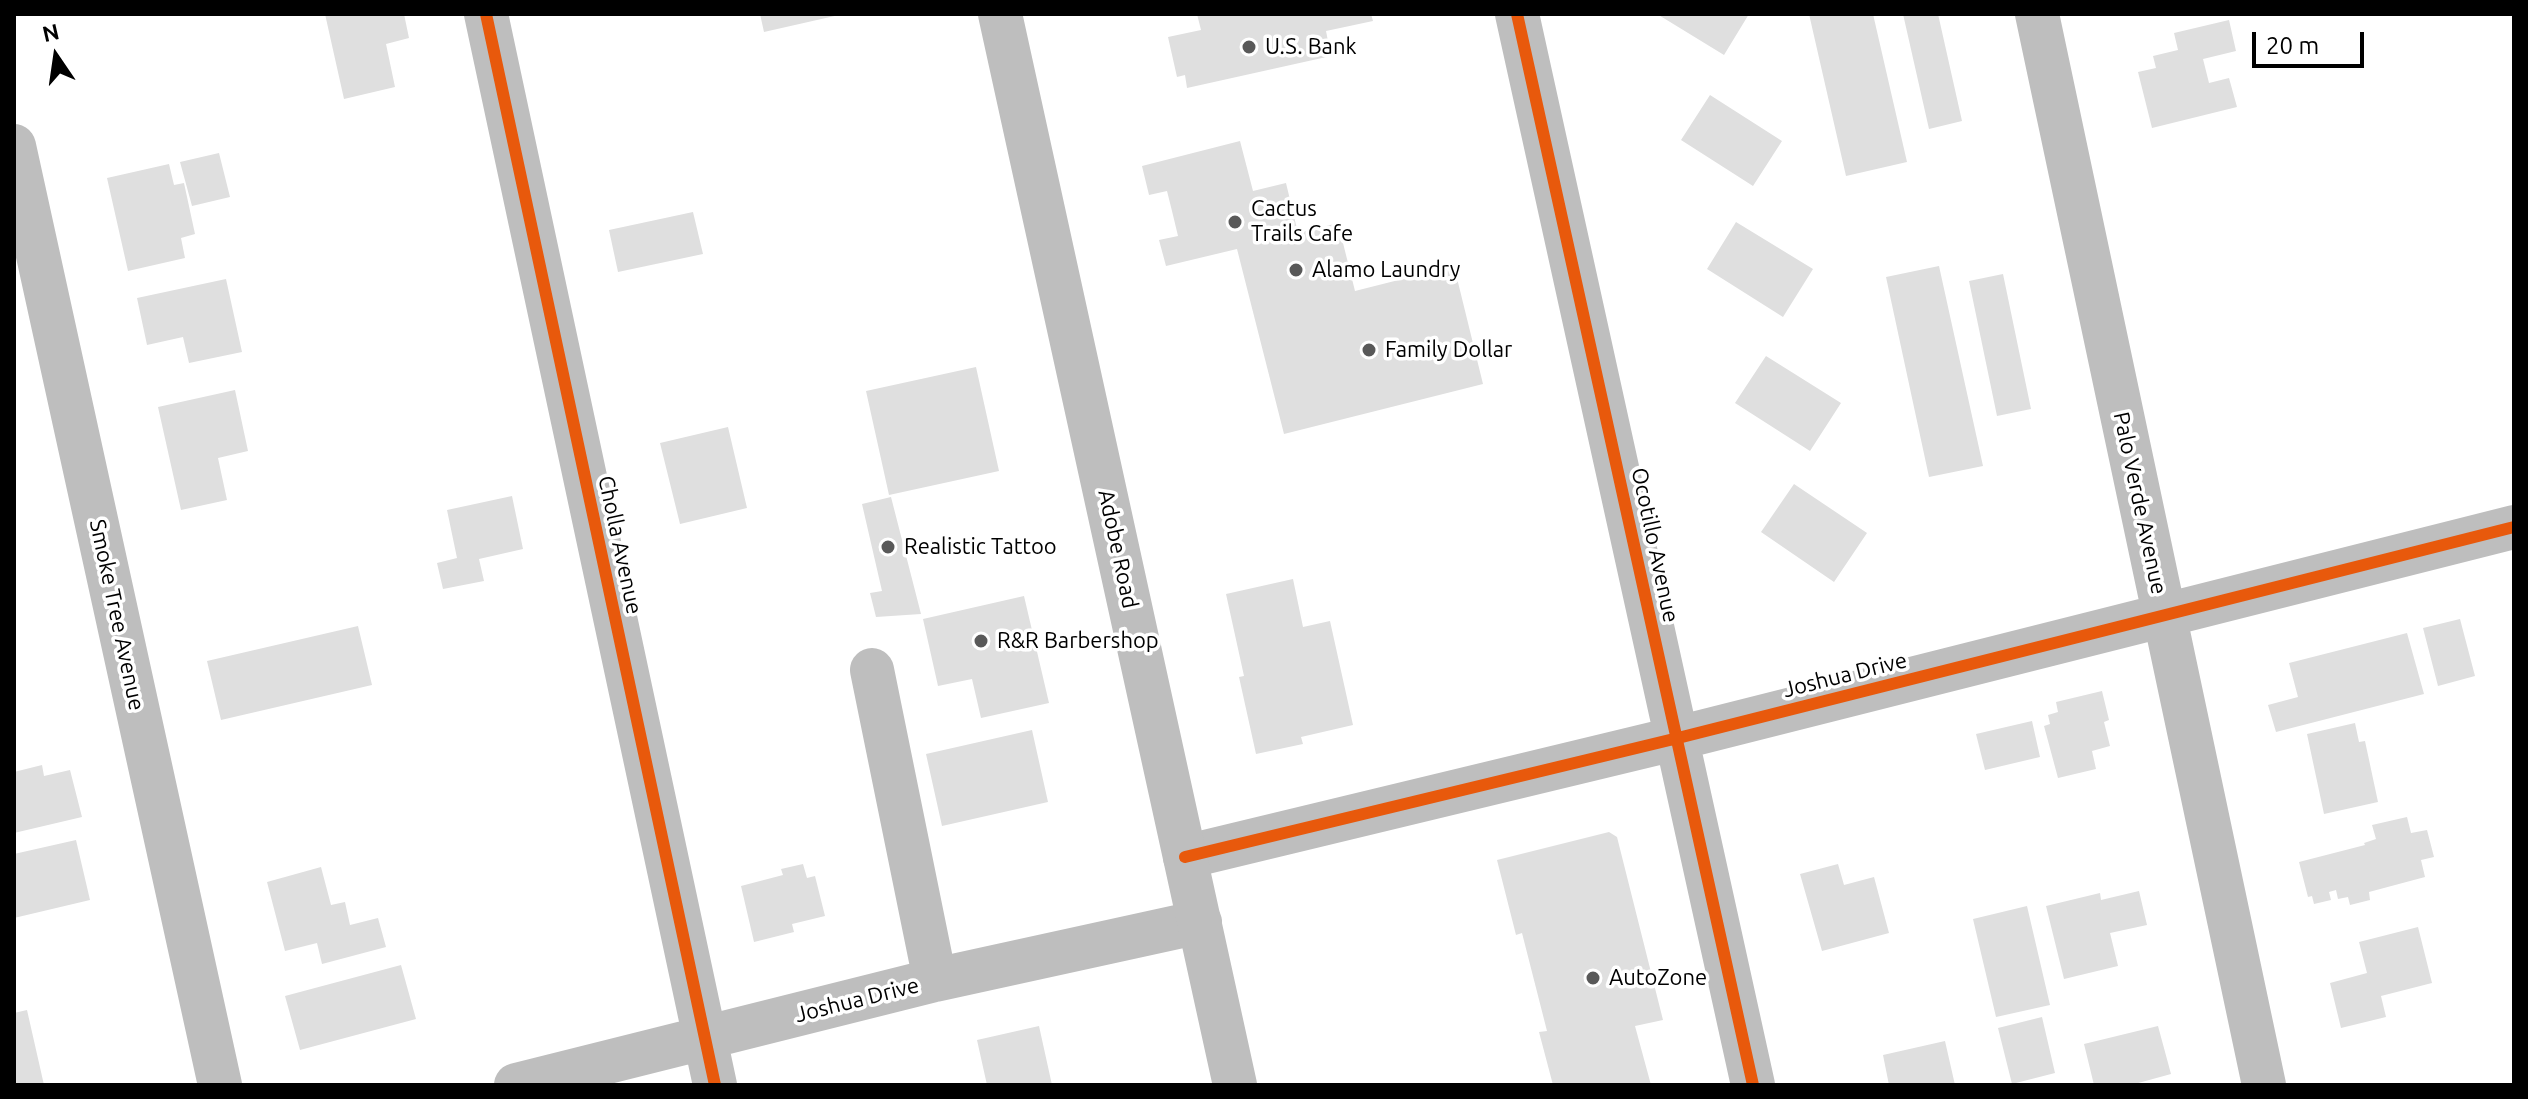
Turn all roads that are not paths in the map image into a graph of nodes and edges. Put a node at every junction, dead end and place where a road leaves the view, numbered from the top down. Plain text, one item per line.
1 (486, 14) edge
2 (1000, 14) edge
3 (1517, 14) edge
4 (2037, 14) edge
5 (14, 146) edge
6 (2514, 527) edge
7 (2164, 615) junction
8 (872, 670) dead end
9 (1678, 738) junction
10 (1185, 857) junction
11 (1200, 922) junction
12 (935, 980) junction
13 (705, 1038) junction
14 (220, 1085) edge
15 (516, 1085) edge
16 (715, 1085) edge
17 (1235, 1085) edge
18 (1753, 1085) edge
19 (2264, 1085) edge

1 - 13 street, Cholla Avenue
2 - 10 street, Adobe Road
3 - 9 street, Ocotillo Avenue
4 - 7 street, Palo Verde Avenue
5 - 14 street, Smoke Tree Avenue
6 - 7 street, Joshua Drive
7 - 9 street, Joshua Drive
7 - 19 street, Palo Verde Avenue
8 - 12 street
9 - 10 street, Joshua Drive
9 - 18 street, Ocotillo Avenue
10 - 11 street, Adobe Road
11 - 12 street, Joshua Drive
11 - 17 street, Adobe Road
12 - 13 street, Joshua Drive
13 - 15 street, Joshua Drive
13 - 16 street, Cholla Avenue

